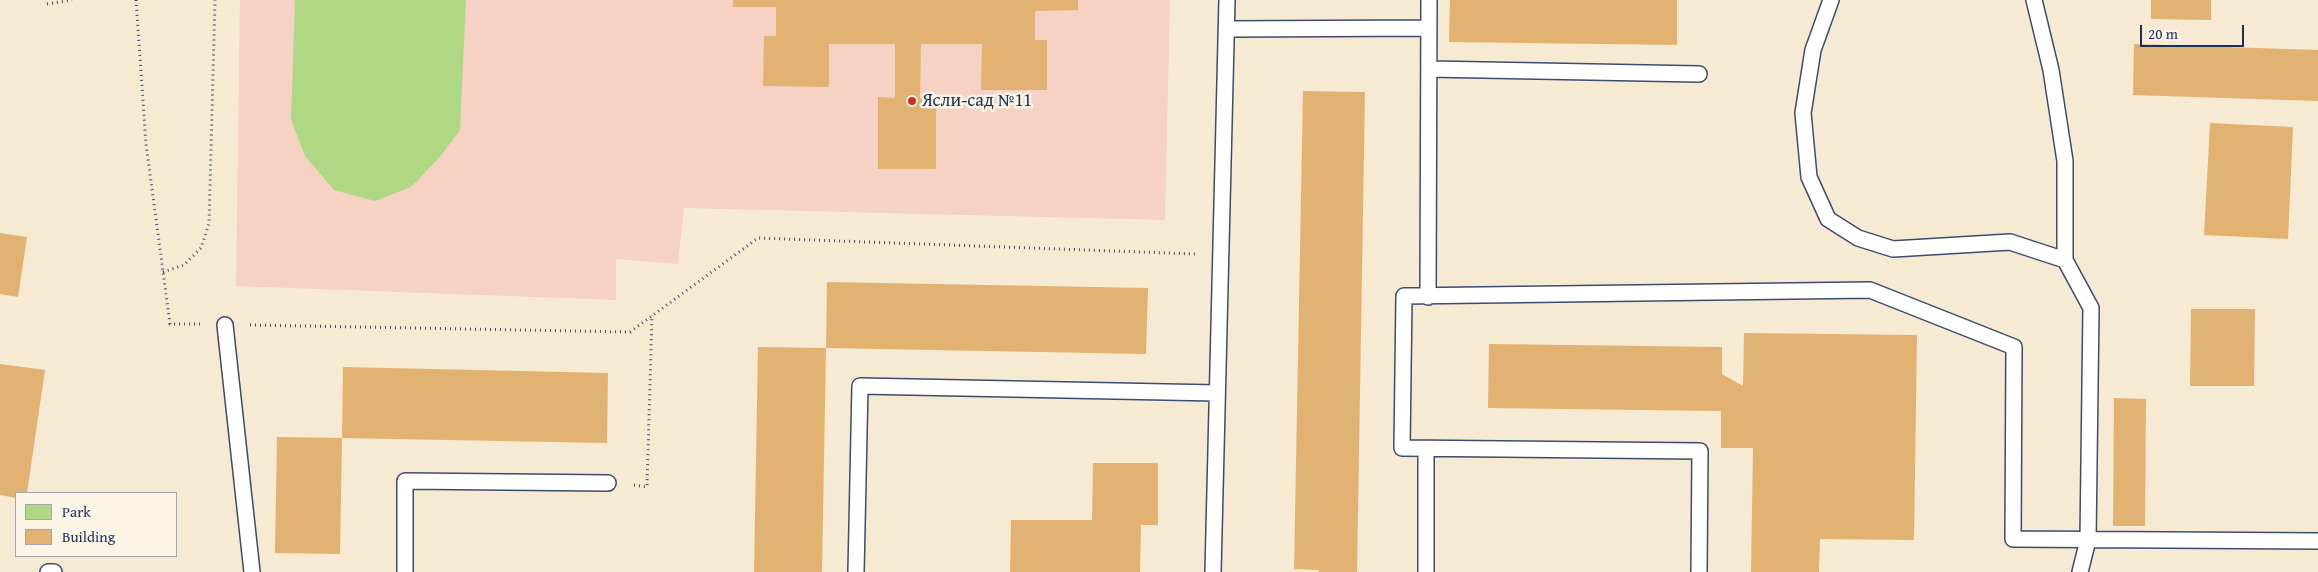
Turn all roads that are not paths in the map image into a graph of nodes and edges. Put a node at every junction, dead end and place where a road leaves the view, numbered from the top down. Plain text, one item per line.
1 (1227, 0) edge
2 (1429, 0) edge
3 (1831, 0) edge
4 (2034, 0) edge
5 (1429, 28) junction
6 (1227, 29) junction
7 (1429, 70) junction
8 (1700, 74) dead end
9 (2065, 260) junction
10 (1428, 297) junction
11 (225, 325) road end
12 (1217, 393) junction
13 (1426, 449) junction
14 (608, 483) road end
15 (2088, 540) junction
16 (2318, 542) edge
17 (48, 572) edge
18 (54, 572) edge
19 (252, 572) edge
20 (405, 572) edge
21 (856, 572) edge
22 (1213, 572) edge
23 (1426, 572) edge
24 (1699, 572) edge
25 (2080, 572) edge

1 - 6 lane
2 - 5 lane
3 - 9 lane
4 - 9 lane
5 - 6 lane
5 - 7 lane
6 - 12 lane
7 - 8 lane
7 - 10 lane
9 - 15 lane
10 - 13 lane
10 - 15 lane
11 - 19 lane
12 - 21 lane
12 - 22 lane
13 - 23 lane
13 - 24 lane
14 - 20 lane
15 - 16 lane
15 - 25 lane
17 - 18 lane

